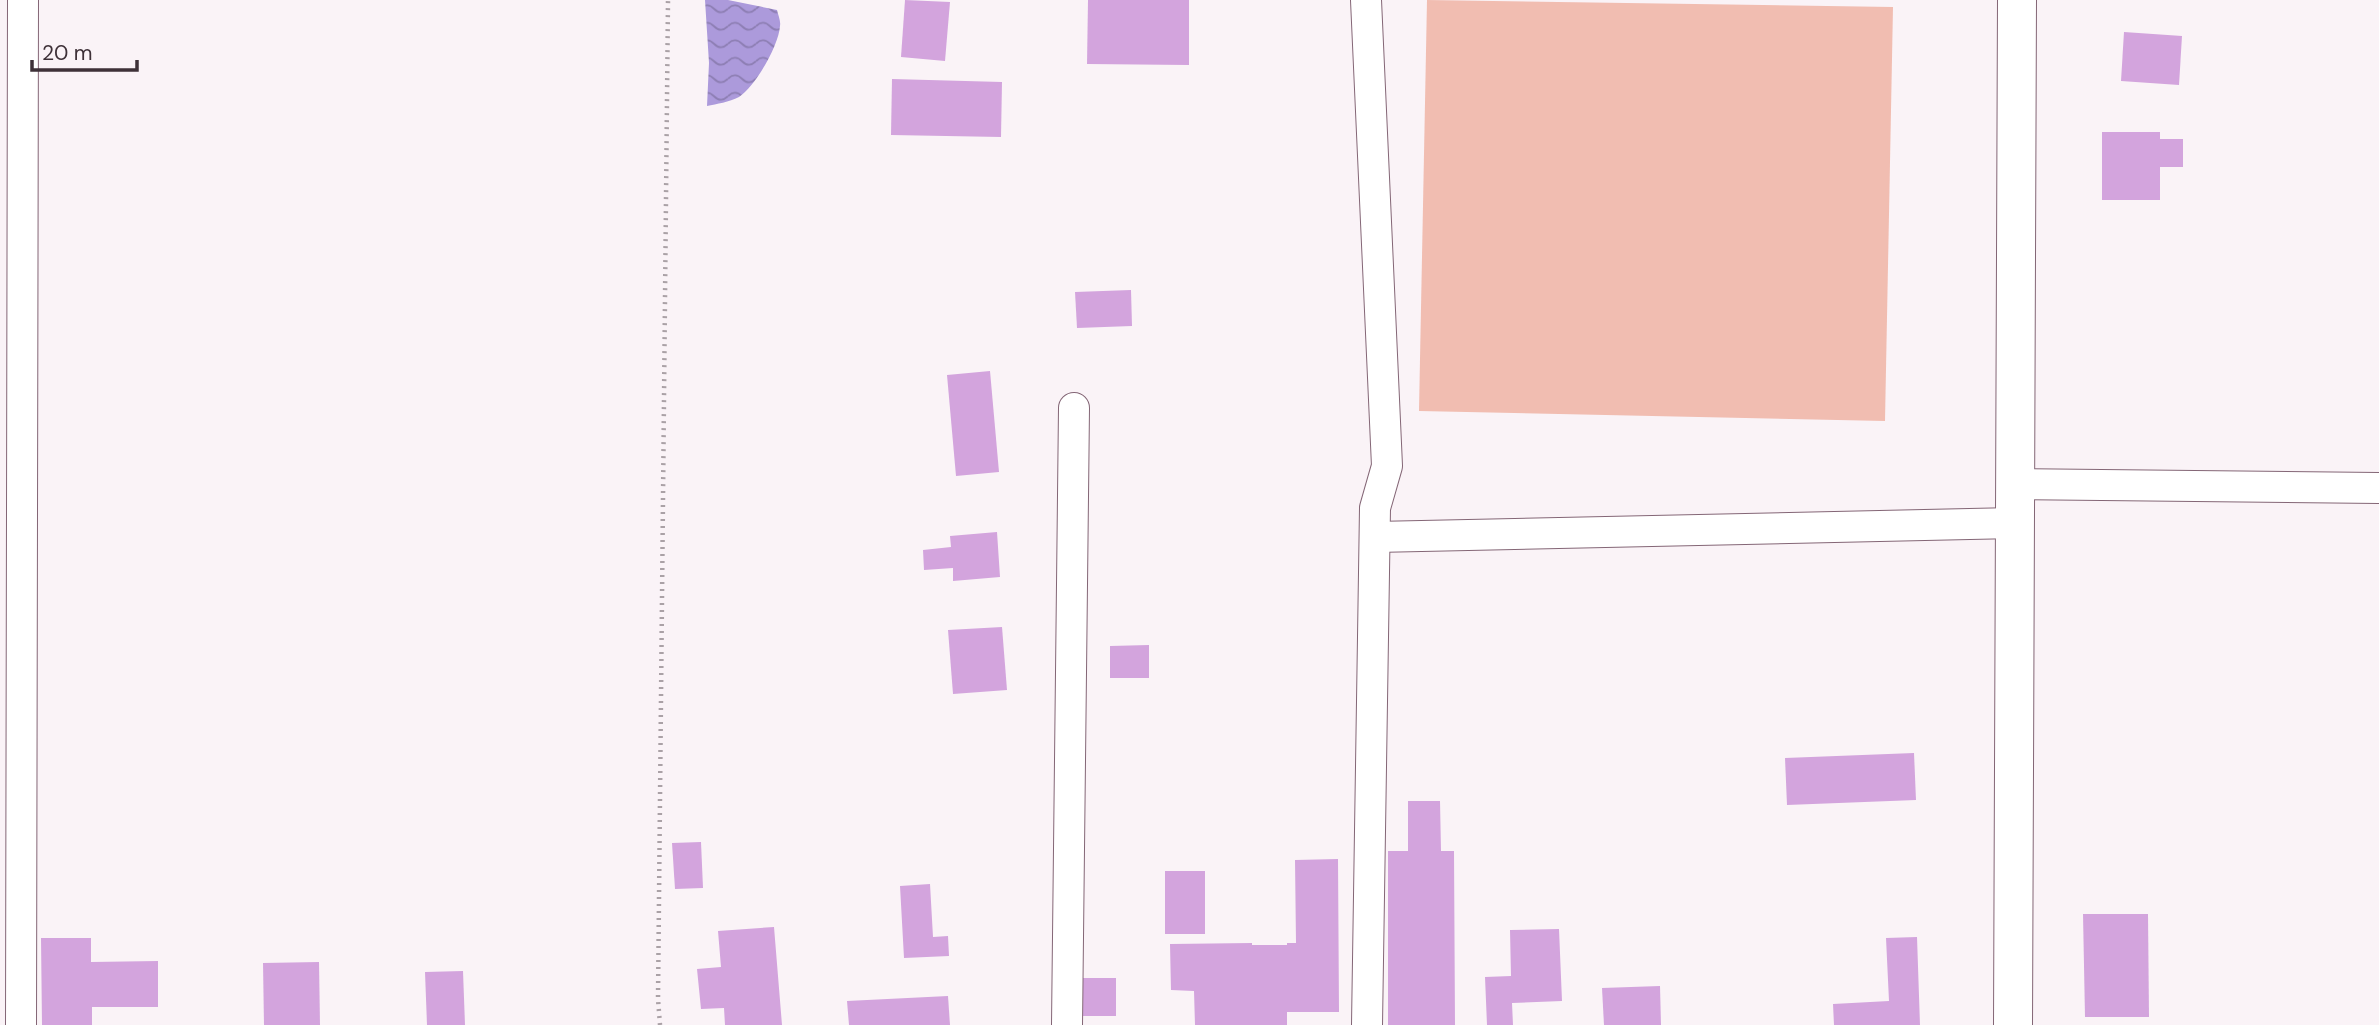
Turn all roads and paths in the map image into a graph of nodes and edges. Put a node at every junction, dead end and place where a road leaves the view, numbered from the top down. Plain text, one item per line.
1 (23, 0) edge
2 (668, 0) edge
3 (1366, 0) edge
4 (2017, 0) edge
5 (1074, 408) dead end
6 (2015, 484) junction
7 (2379, 488) edge
8 (2015, 523) junction
9 (1375, 537) junction
10 (21, 1025) edge
11 (660, 1025) edge
12 (1067, 1025) edge
13 (1367, 1025) edge
14 (2013, 1025) edge

1 - 10 street
2 - 11 path
3 - 9 street
4 - 6 street
5 - 12 street
6 - 7 street
6 - 8 street
8 - 9 street
8 - 14 street
9 - 13 street

